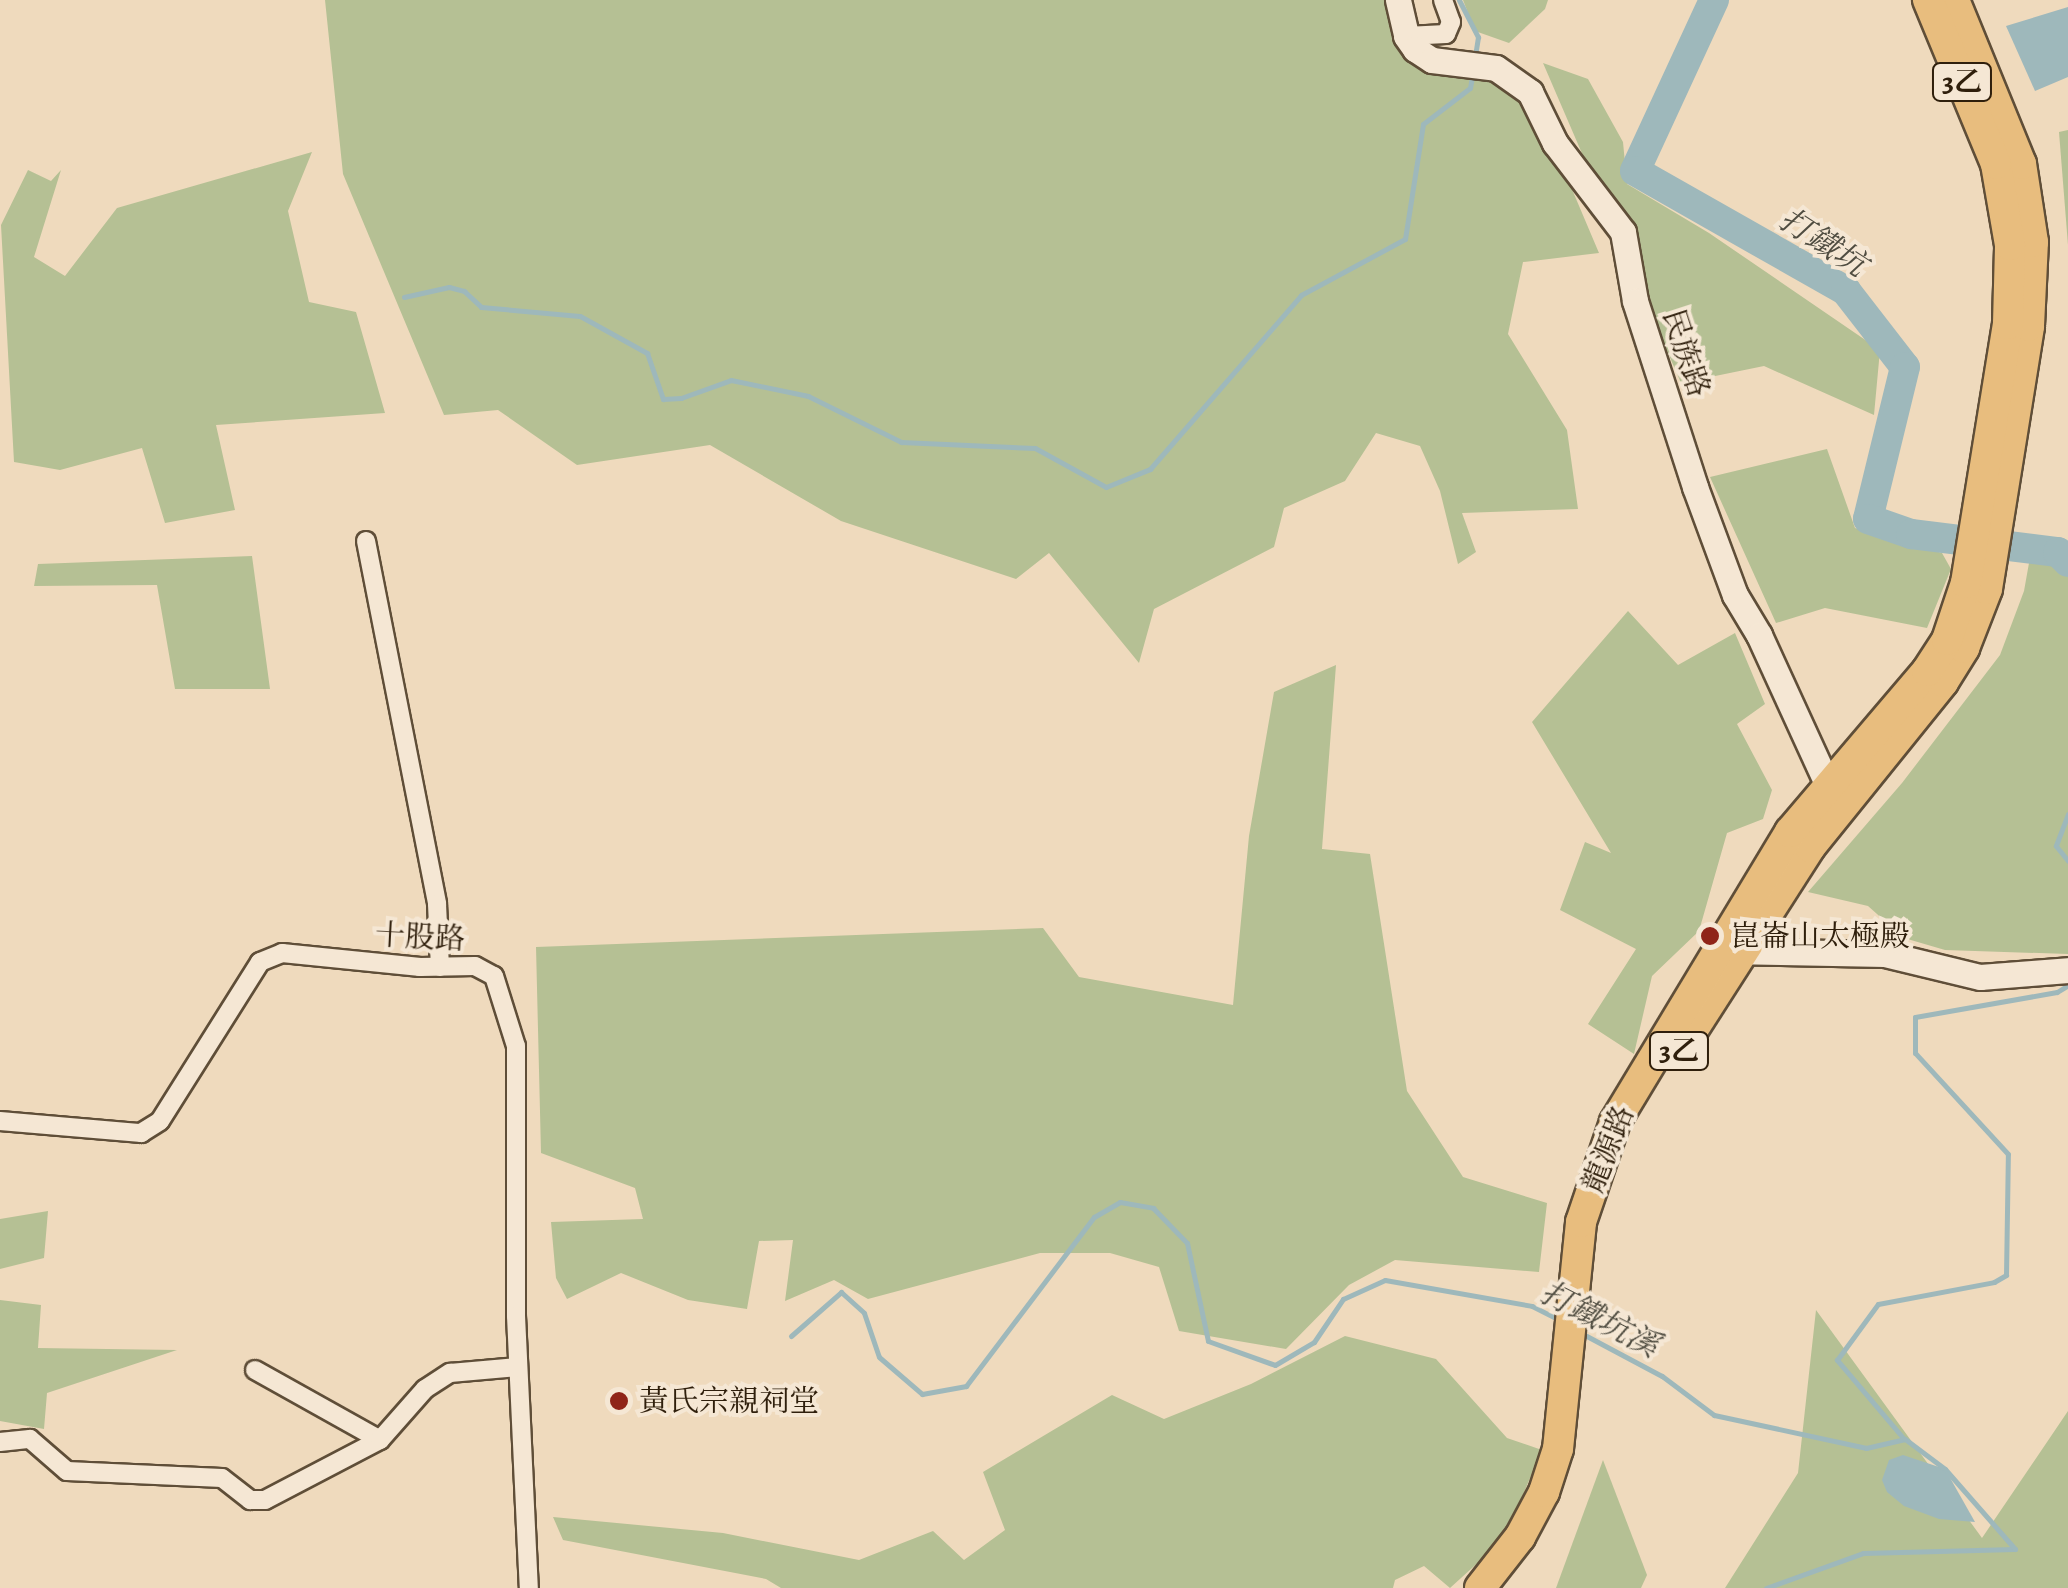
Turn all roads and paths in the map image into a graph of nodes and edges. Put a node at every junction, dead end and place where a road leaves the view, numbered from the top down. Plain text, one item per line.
1 (1398, 0) edge
2 (1444, 0) edge
3 (1928, 0) edge
4 (1954, 0) edge
5 (1406, 36) junction
6 (2009, 164) junction
7 (366, 541) dead end
8 (1834, 798) junction
9 (1731, 951) junction
10 (440, 967) junction
11 (2068, 970) edge
12 (0, 1121) edge
13 (1579, 1332) junction
14 (518, 1367) junction
15 (255, 1370) dead end
16 (380, 1440) junction
17 (0, 1442) edge
18 (529, 1588) edge
19 (1480, 1588) edge
20 (1506, 1588) edge

1 - 5 street
2 - 5 street
3 - 6 main road, 3乙
4 - 6 main road, 3乙
5 - 8 street, 民族路
6 - 8 main road, 3乙
7 - 10 street
8 - 9 main road, 3乙
9 - 11 street
9 - 13 main road, 3乙
10 - 12 street, 十股路
10 - 14 street, 十股路
13 - 19 main road, 3乙
13 - 20 main road, 3乙
14 - 16 street
14 - 18 street, 十股路
15 - 16 street
16 - 17 street

